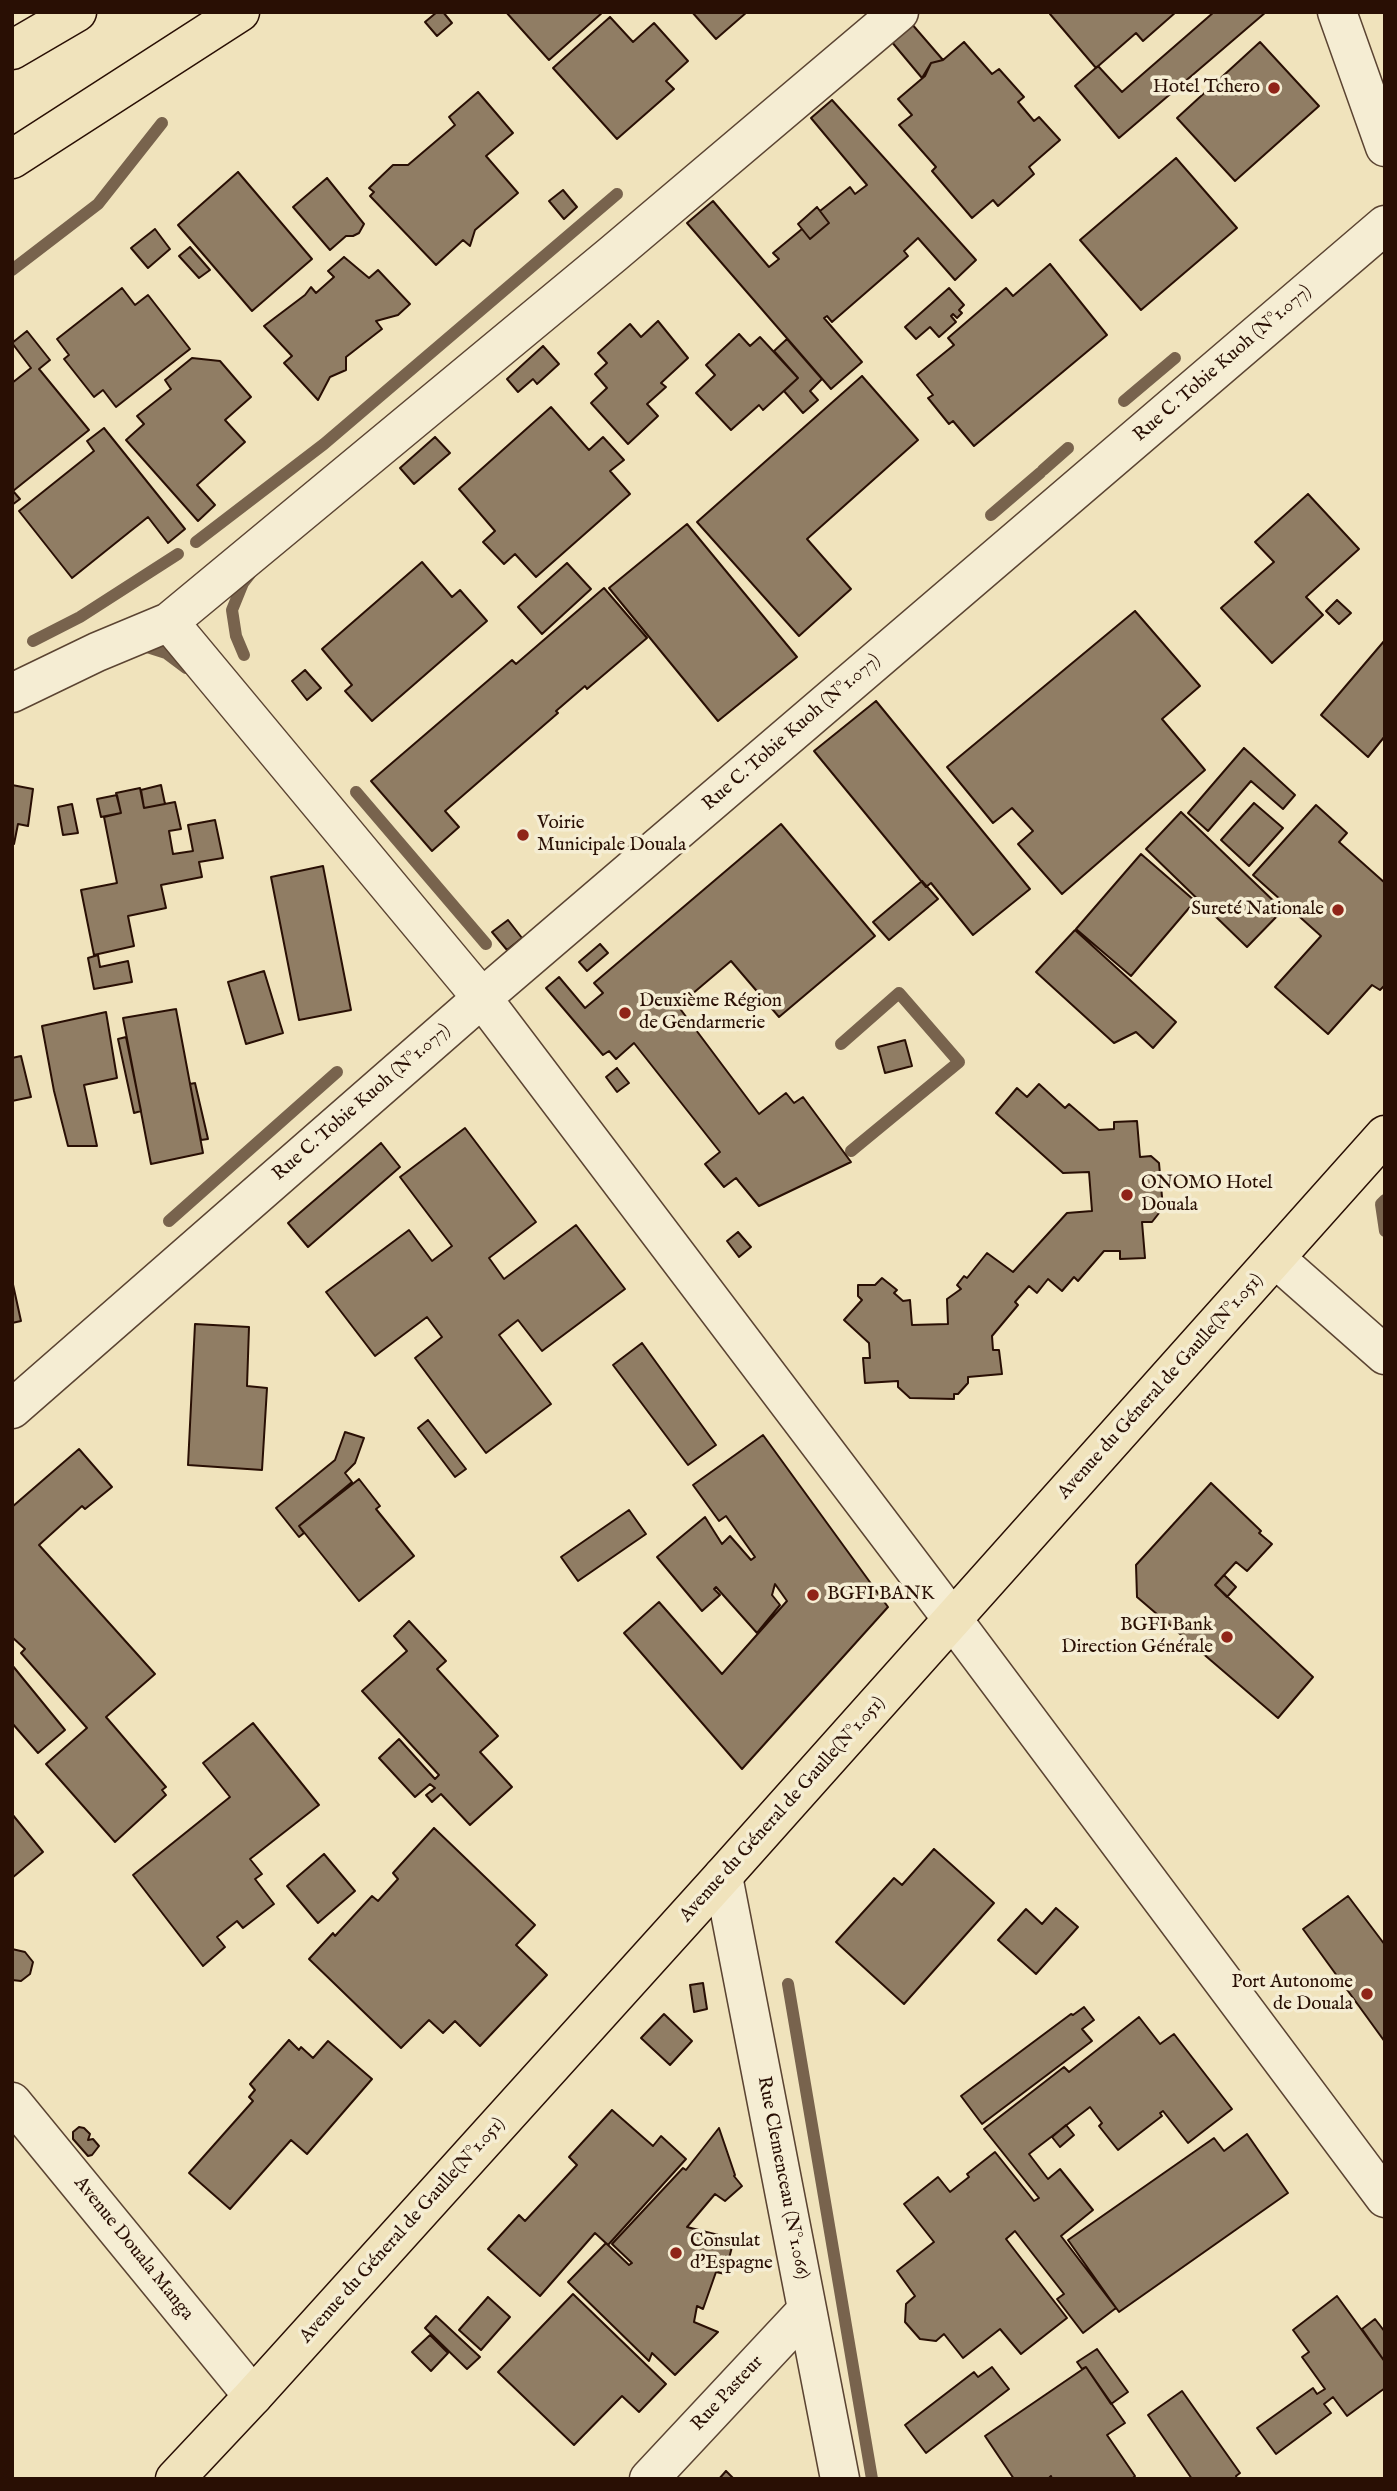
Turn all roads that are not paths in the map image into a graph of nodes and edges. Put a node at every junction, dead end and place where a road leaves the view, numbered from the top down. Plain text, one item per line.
1 (77, 12) edge
2 (240, 12) edge
3 (898, 12) edge
4 (1337, 12) edge
5 (12, 50) edge
6 (1385, 147) edge
7 (12, 159) edge
8 (1385, 225) edge
9 (169, 622) junction
10 (12, 693) edge
11 (482, 998) junction
12 (1385, 1135) edge
13 (1275, 1258) junction
14 (1385, 1355) edge
15 (12, 1409) edge
16 (953, 1620) junction
17 (723, 1876) junction
18 (12, 2102) edge
19 (1385, 2198) edge
20 (807, 2310) junction
21 (253, 2396) junction
22 (175, 2479) edge
23 (649, 2479) edge
24 (840, 2479) edge

1 - 5 main road
2 - 7 main road
3 - 9 street
4 - 6 street
8 - 11 street, Rue C. Tobie Kuoh (N°1.077)
9 - 10 street
9 - 11 street
11 - 15 street, Rue C. Tobie Kuoh (N°1.077)
11 - 16 street
12 - 13 main road, Avenue du Géneral de Gaulle(N°1.051)
13 - 14 street
13 - 16 main road, Avenue du Géneral de Gaulle(N°1.051)
16 - 17 main road, Avenue du Géneral de Gaulle(N°1.051)
16 - 19 street
17 - 20 street, Rue Clemenceau (N°1.066)
17 - 21 main road, Avenue du Géneral de Gaulle(N°1.051)
18 - 21 street, Avenue Douala Manga
20 - 23 street, Rue Pasteur
20 - 24 street, Rue Clemenceau (N°1.066)
21 - 22 main road, Avenue du Géneral de Gaulle(N°1.051)

